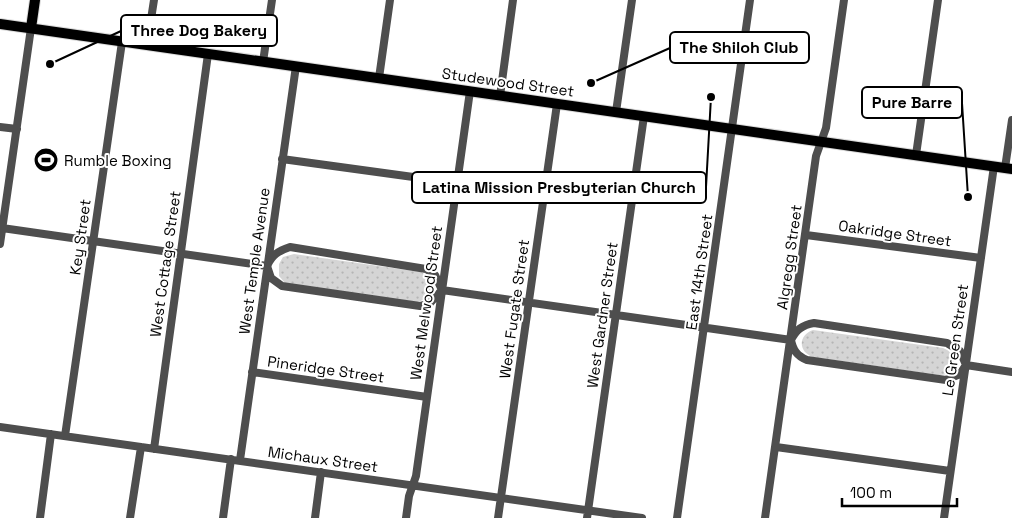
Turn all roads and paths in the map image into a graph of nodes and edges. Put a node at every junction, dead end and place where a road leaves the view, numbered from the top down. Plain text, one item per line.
1 (35, 0) edge
2 (154, 0) edge
3 (272, 0) edge
4 (390, 0) edge
5 (513, 0) edge
6 (632, 0) edge
7 (750, 0) edge
8 (844, 0) edge
9 (938, 0) edge
10 (0, 24) edge
11 (31, 28) junction
12 (122, 42) junction
13 (147, 45) junction
14 (208, 54) junction
15 (263, 62) junction
16 (296, 66) junction
17 (379, 78) junction
18 (470, 91) junction
19 (500, 96) junction
20 (557, 104) junction
21 (616, 112) junction
22 (644, 116) junction
23 (1012, 120) edge
24 (0, 127) edge
25 (17, 129) junction
26 (733, 129) junction
27 (821, 142) junction
28 (916, 155) junction
29 (282, 158) junction
30 (994, 166) junction
31 (1008, 168) edge
32 (457, 183) junction
33 (2, 228) junction
34 (806, 235) junction
35 (93, 241) junction
36 (0, 244) edge
37 (180, 253) junction
38 (981, 258) junction
39 (268, 266) junction
40 (442, 290) junction
41 (529, 304) junction
42 (616, 316) junction
43 (705, 328) junction
44 (791, 340) junction
45 (966, 365) junction
46 (252, 372) junction
47 (1012, 372) edge
48 (427, 397) junction
49 (0, 427) edge
50 (51, 434) junction
51 (65, 436) junction
52 (141, 447) junction
53 (154, 448) junction
54 (776, 448) junction
55 (235, 460) junction
56 (321, 472) junction
57 (950, 472) junction
58 (413, 485) junction
59 (501, 498) junction
60 (588, 514) edge
61 (40, 518) edge
62 (130, 518) edge
63 (223, 518) edge
64 (315, 518) edge
65 (406, 518) edge
66 (498, 518) edge
67 (642, 518) edge
68 (677, 518) edge
69 (765, 518) edge
70 (944, 518) edge

1 - 11 main road
2 - 13 street
3 - 15 street
4 - 17 street
5 - 19 street
6 - 21 street
7 - 26 street, East 14th Street
8 - 27 street, Algregg Street
9 - 28 street
10 - 11 main road, Studewood Street
11 - 12 main road, Studewood Street
11 - 25 street
12 - 13 main road, Studewood Street
12 - 35 street, Key Street
13 - 14 main road, Studewood Street
14 - 15 main road, Studewood Street
14 - 37 street, West Cottage Street
15 - 16 main road, Studewood Street
16 - 17 main road, Studewood Street
16 - 29 street, West Temple Avenue
17 - 18 main road, Studewood Street
18 - 19 main road, Studewood Street
18 - 32 street, West Melwood Street
19 - 20 main road, Studewood Street
20 - 21 main road, Studewood Street
20 - 41 street, West Fugate Street
21 - 22 main road, Studewood Street
22 - 26 main road, Studewood Street
22 - 42 street, West Gardner Street
23 - 31 street
24 - 25 street
25 - 33 street
26 - 27 main road, Studewood Street
26 - 43 street, East 14th Street
27 - 28 main road, Studewood Street
27 - 34 street, Algregg Street
28 - 30 main road, Studewood Street
29 - 32 street
29 - 39 street, West Temple Avenue
30 - 31 main road, Studewood Street
30 - 38 street, Le Green Street
32 - 40 street, West Melwood Street
33 - 35 street
33 - 36 street
34 - 38 street, Oakridge Street
34 - 44 street, Algregg Street
35 - 37 street
35 - 51 street, Key Street
37 - 39 street
37 - 53 street, West Cottage Street
38 - 45 street, Le Green Street
39 - 40 street
39 - 40 street
39 - 46 street, West Temple Avenue
40 - 41 street
40 - 48 street, West Melwood Street
41 - 42 street
41 - 59 street, West Fugate Street
42 - 43 street
42 - 60 street, West Gardner Street
43 - 44 street
43 - 68 street, East 14th Street
44 - 45 street
44 - 45 street
44 - 54 street, Algregg Street
45 - 47 street
45 - 57 street, Le Green Street
46 - 48 street, Pineridge Street
46 - 55 street, West Temple Avenue
48 - 58 street, West Melwood Street
49 - 50 street, Michaux Street
50 - 51 street, Michaux Street
50 - 61 street
51 - 52 street, Michaux Street
52 - 53 street, Michaux Street
52 - 62 street
53 - 55 street, Michaux Street
54 - 57 street
54 - 69 street, Algregg Street
55 - 56 street, Michaux Street
55 - 63 street, West Temple Avenue
56 - 58 street, Michaux Street
56 - 64 street
57 - 70 street, Le Green Street
58 - 59 street, Michaux Street
58 - 65 street, West Melwood Street
59 - 60 street, Michaux Street
59 - 66 street, West Fugate Street
60 - 67 street, Michaux Street

